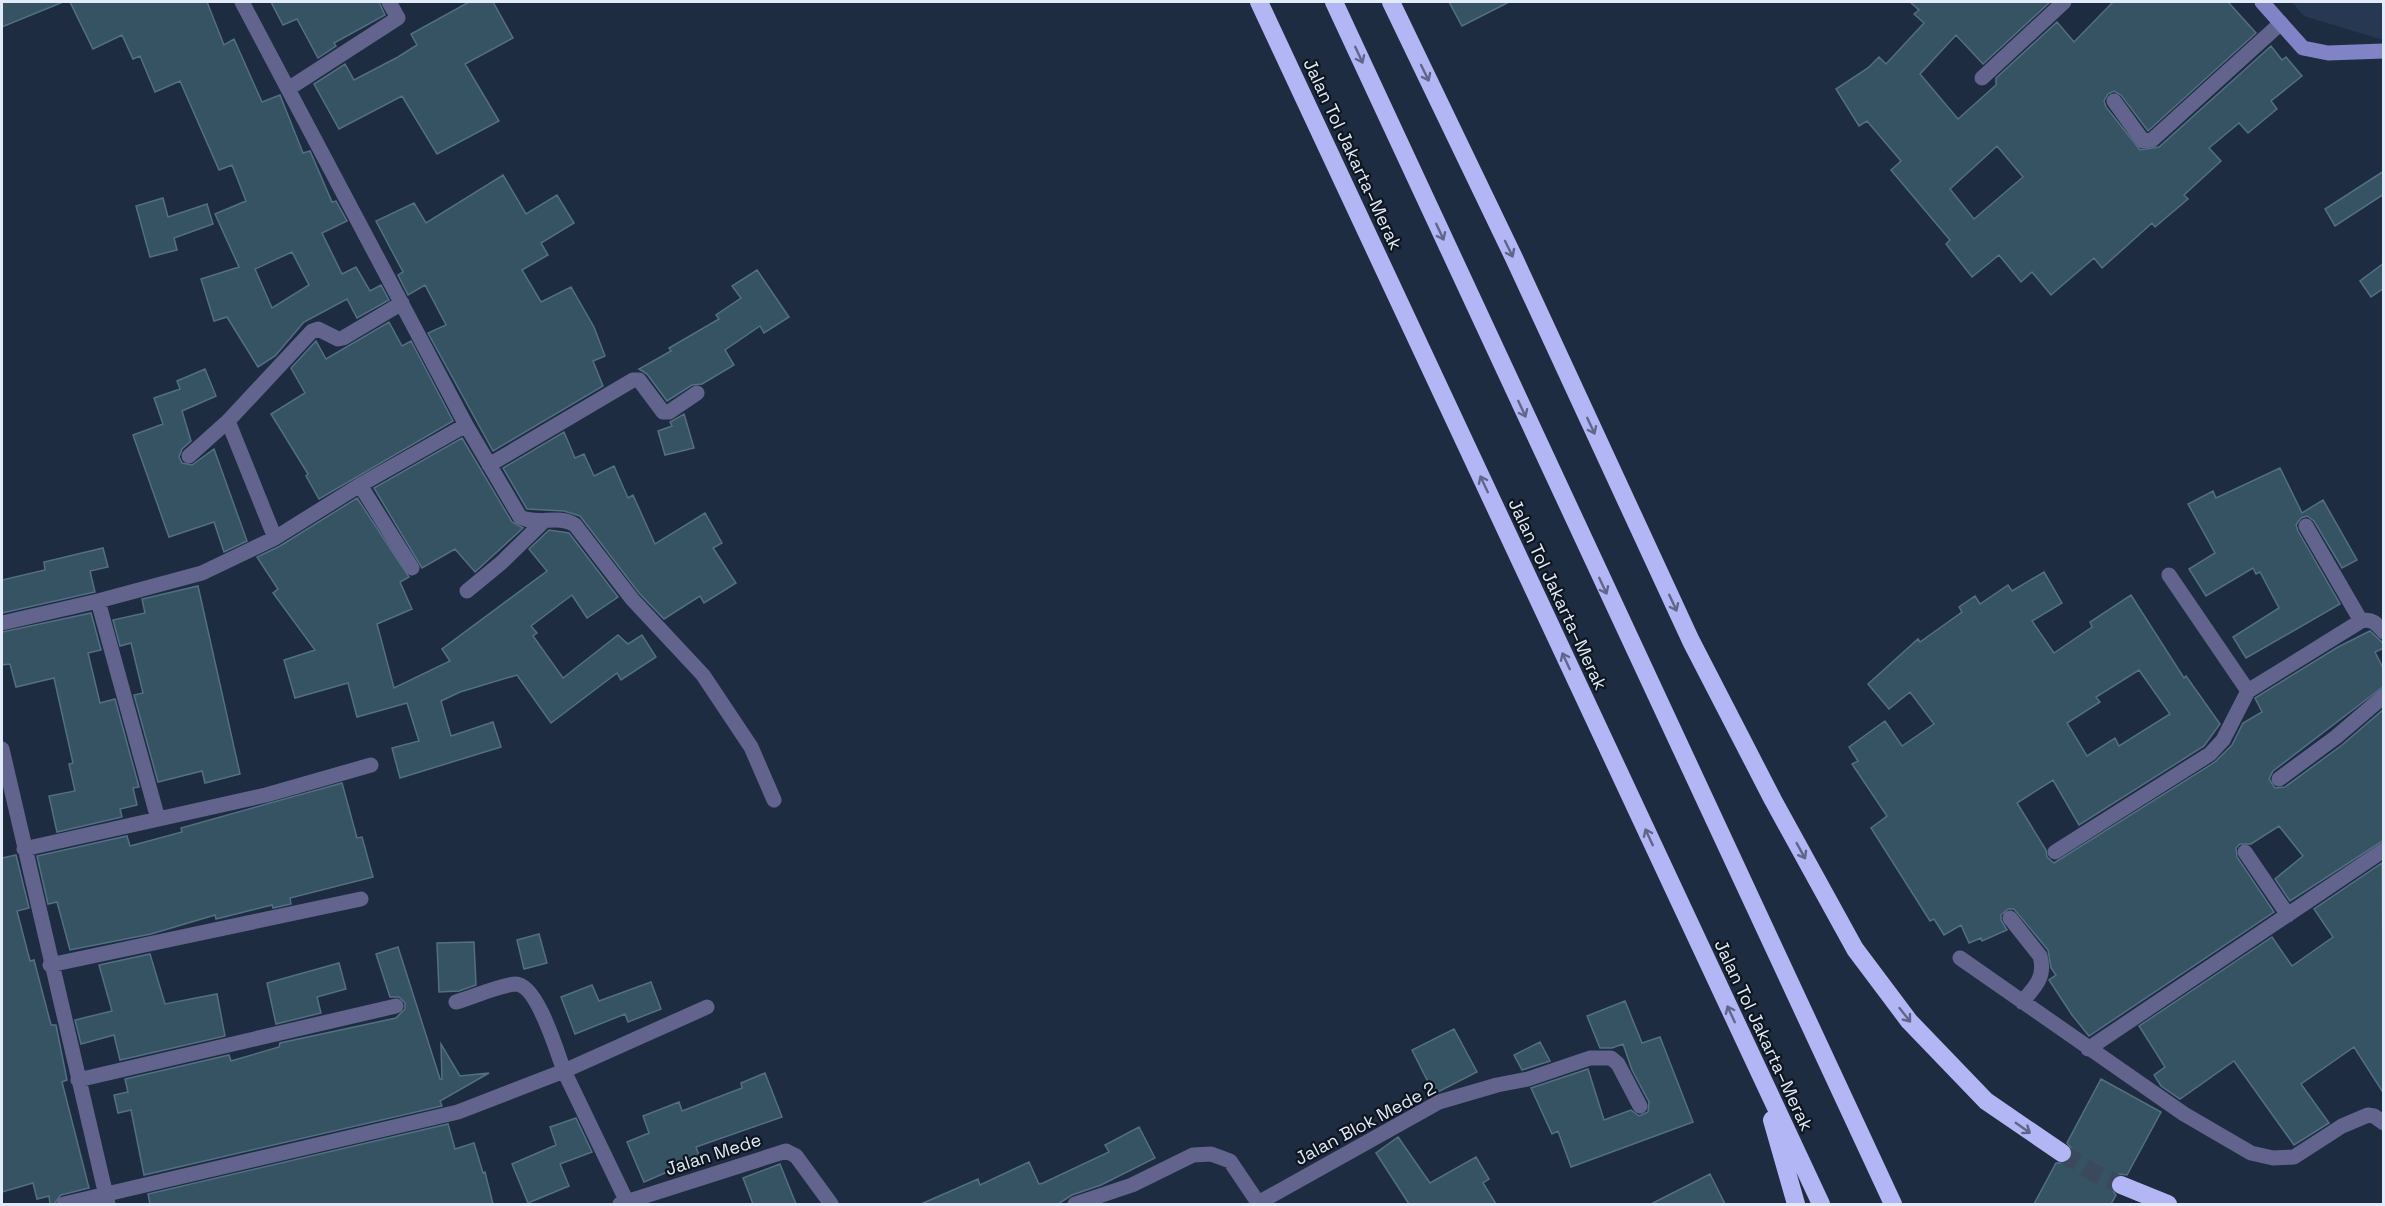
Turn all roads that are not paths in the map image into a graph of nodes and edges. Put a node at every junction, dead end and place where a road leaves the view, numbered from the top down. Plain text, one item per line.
1 (242, 2) edge
2 (389, 2) edge
3 (1259, 2) edge
4 (1334, 2) edge
5 (1390, 2) edge
6 (2064, 2) edge
7 (2262, 2) edge
8 (2281, 23) junction
9 (2384, 51) edge
10 (1982, 78) dead end
11 (288, 89) junction
12 (2114, 101) dead end
13 (402, 303) junction
14 (697, 393) dead end
15 (228, 422) junction
16 (466, 425) junction
17 (189, 456) dead end
18 (489, 465) junction
19 (360, 485) junction
20 (543, 522) junction
21 (2306, 526) dead end
22 (275, 538) junction
23 (412, 568) dead end
24 (2169, 575) dead end
25 (467, 591) dead end
26 (98, 601) junction
27 (2361, 621) junction
28 (2, 622) edge
29 (2384, 632) edge
30 (2248, 691) junction
31 (2384, 696) edge
32 (2, 749) edge
33 (371, 765) dead end
34 (2279, 779) dead end
35 (774, 800) dead end
36 (158, 819) junction
37 (24, 849) junction
38 (2384, 850) edge
39 (2055, 852) dead end
40 (2245, 852) dead end
41 (361, 898) dead end
42 (2288, 915) junction
43 (2010, 918) dead end
44 (1960, 958) dead end
45 (50, 965) junction
46 (456, 1002) dead end
47 (2022, 1002) junction
48 (396, 1006) dead end
49 (707, 1007) dead end
50 (2088, 1049) junction
51 (1756, 1067) junction
52 (564, 1071) junction
53 (78, 1080) junction
54 (1640, 1106) dead end
55 (2384, 1123) edge
56 (2062, 1153) tunnel mouth
57 (2121, 1185) tunnel mouth
58 (107, 1200) edge
59 (623, 1203) edge
60 (64, 1204) edge
61 (831, 1204) edge
62 (1075, 1204) edge
63 (1259, 1204) edge
64 (1796, 1204) edge
65 (1821, 1204) edge
66 (1893, 1204) edge
67 (2168, 1204) edge

1 - 11 street
2 - 11 street
51 -> 3 highway, Jalan Tol Jakarta–Merak
4 -> 66 highway
5 -> 56 highway
6 - 10 street
7 - 8 main road
8 - 9 main road
8 - 12 street
11 - 13 street
13 - 15 street
13 - 16 street
14 - 18 street
15 - 17 street
15 - 22 street
16 - 18 street
16 - 19 street
18 - 20 street
19 - 22 street
19 - 23 street
20 - 25 street
20 - 35 street
21 - 27 street
22 - 26 street
24 - 30 street
26 - 28 street
26 - 36 street
27 - 29 street
27 - 30 street
30 - 39 street
31 - 34 street
32 - 37 street
33 - 36 street
36 - 37 street
37 - 45 street
38 - 42 street
40 - 42 street
41 - 45 street
42 - 50 street
43 - 47 street
44 - 47 street
45 - 53 street
46 - 52 street
47 - 50 street
48 - 53 street
49 - 52 street
50 - 55 street
51 - 64 highway
51 - 65 highway, Jalan Tol Jakarta–Merak
52 - 58 street
52 - 59 street
53 - 58 street
54 - 63 street, Jalan Blok Mede 2
57 - 67 highway
58 - 60 street
59 - 61 street, Jalan Mede
62 - 63 street, Jalan Blok Mede 2

